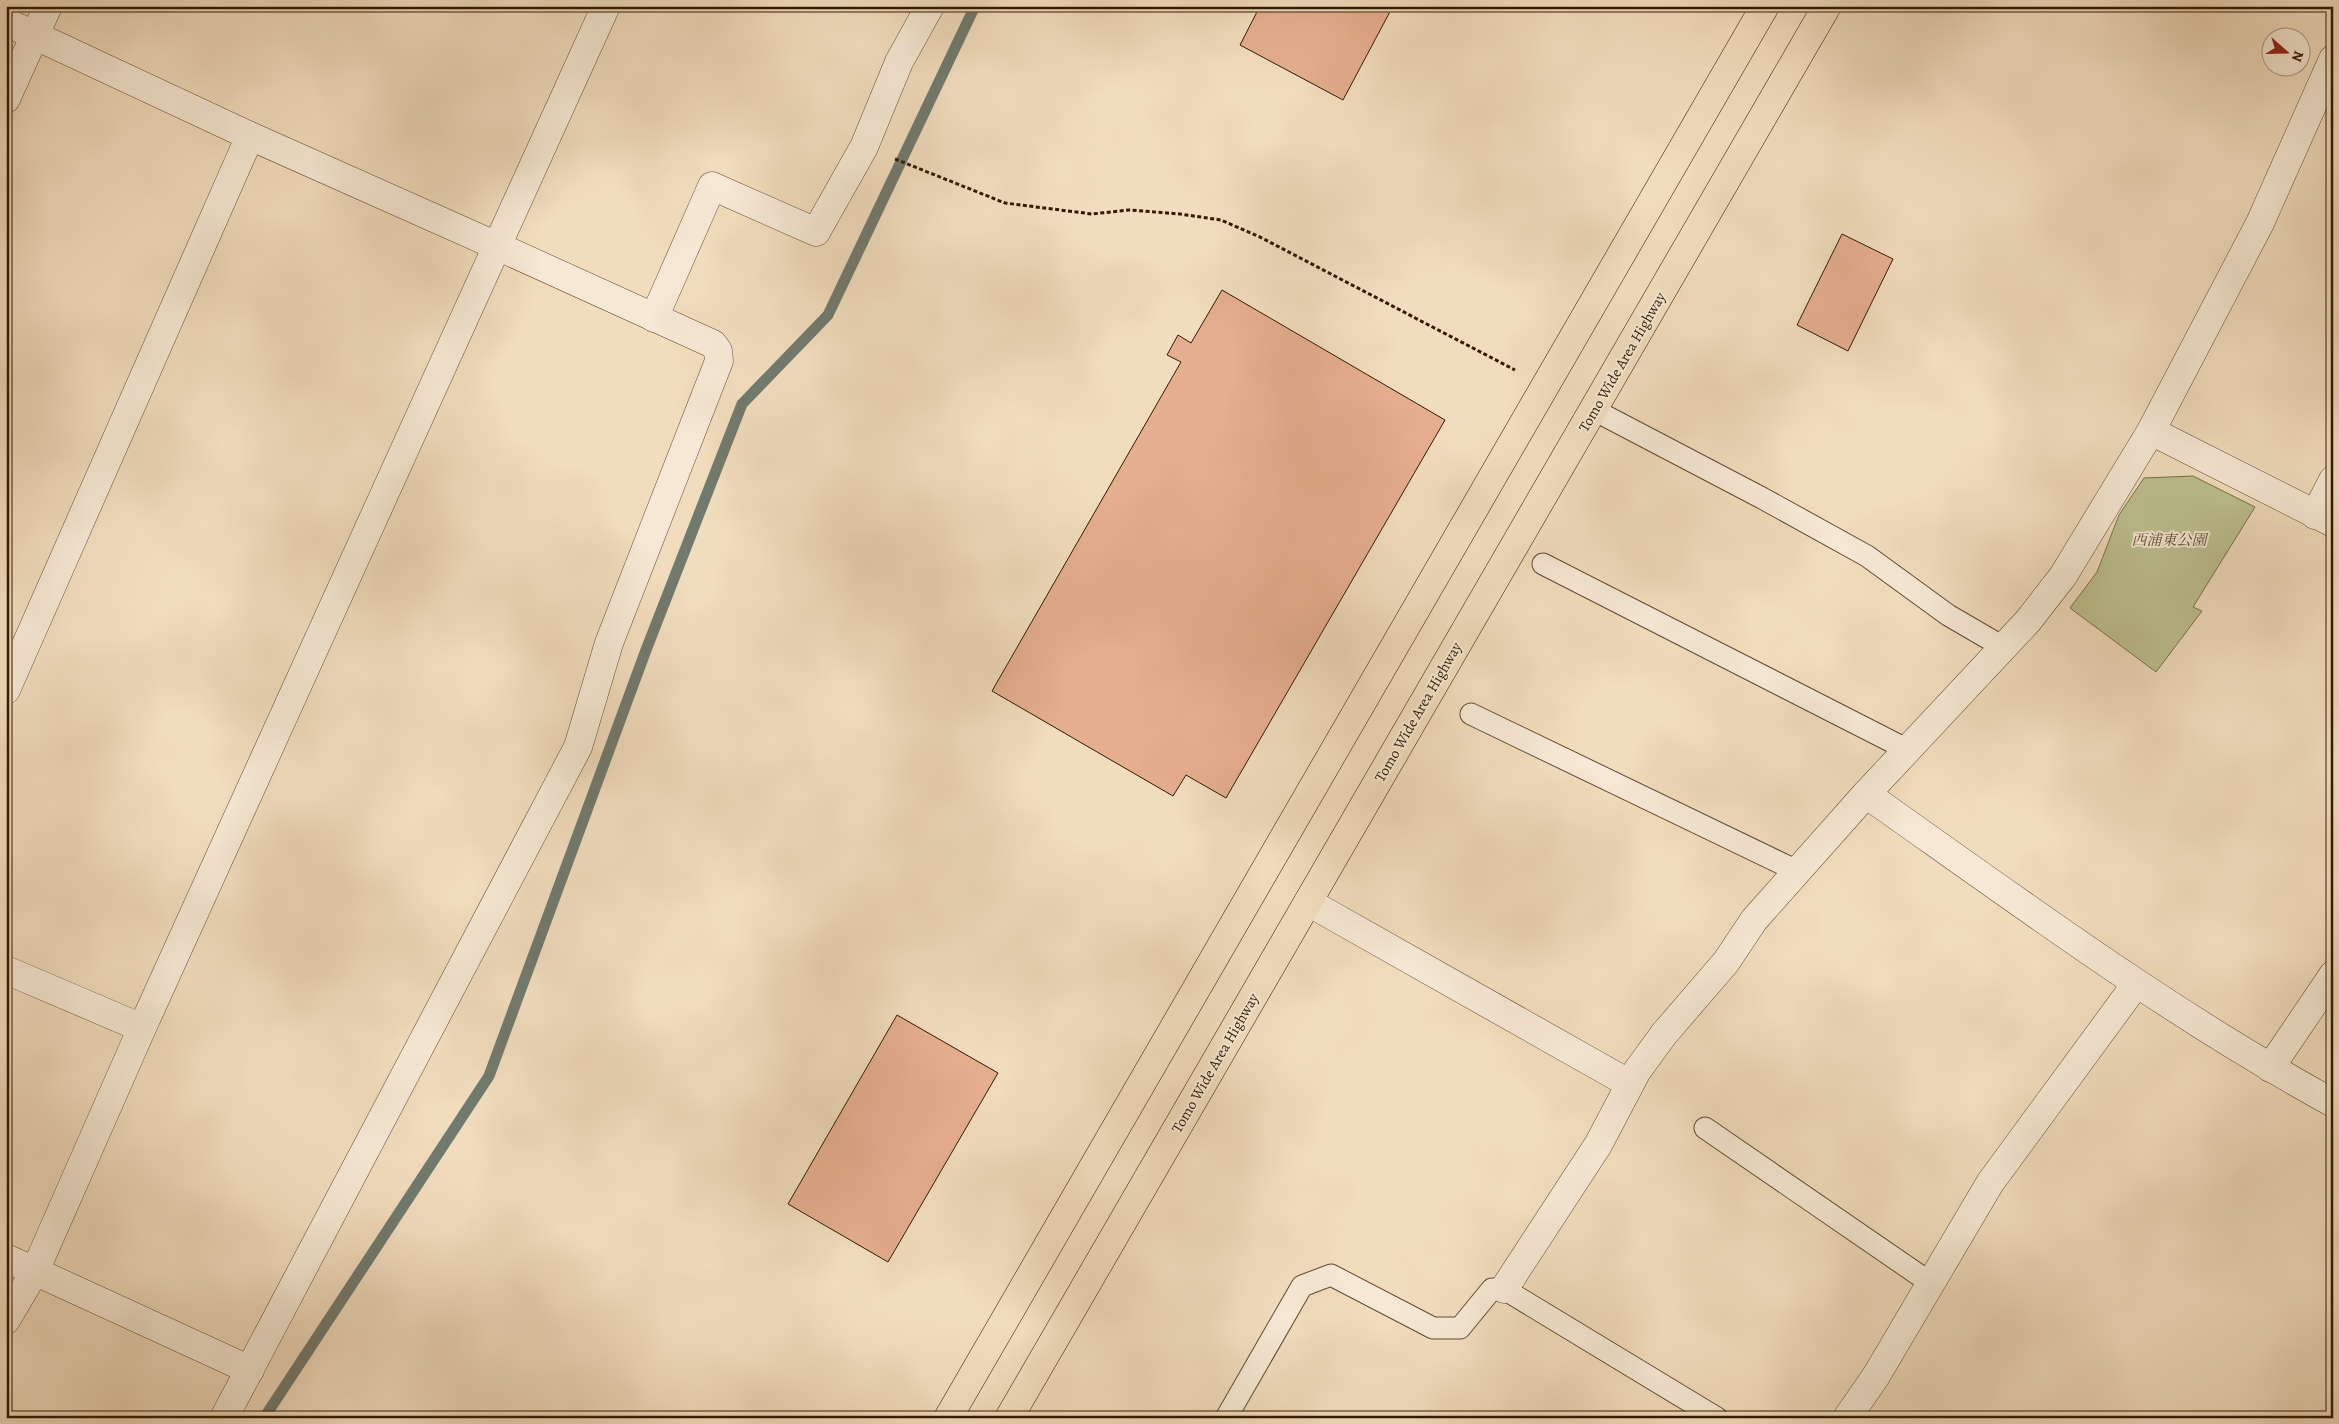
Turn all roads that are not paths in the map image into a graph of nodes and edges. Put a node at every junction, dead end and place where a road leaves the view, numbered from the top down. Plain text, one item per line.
1 (48, 6) edge
2 (606, 6) edge
3 (930, 6) edge
4 (1766, 6) edge
5 (1827, 6) edge
6 (6, 22) edge
7 (36, 34) junction
8 (2333, 59) edge
9 (6, 99) edge
10 (250, 136) junction
11 (498, 246) junction
12 (654, 318) junction
13 (1594, 410) junction
14 (2151, 431) junction
15 (2333, 480) edge
16 (2324, 519) edge
17 (1543, 564) dead end
18 (2003, 647) junction
19 (6, 690) edge
20 (1471, 714) dead end
21 (1908, 750) junction
22 (1866, 794) junction
23 (1797, 872) junction
24 (1308, 902) junction
25 (6, 970) edge
26 (2333, 975) edge
27 (2136, 984) junction
28 (142, 1028) junction
29 (2270, 1068) junction
30 (1630, 1084) junction
31 (2333, 1103) edge
32 (1706, 1128) dead end
33 (6, 1258) edge
34 (35, 1271) junction
35 (1932, 1284) junction
36 (1504, 1289) junction
37 (6, 1320) edge
38 (250, 1370) junction
39 (224, 1418) edge
40 (948, 1418) edge
41 (1009, 1418) edge
42 (1226, 1418) edge
43 (1717, 1418) edge
44 (1848, 1418) edge

1 - 7 street
2 - 11 street
3 - 12 street
4 - 40 highway
5 - 13 highway, Tomo Wide Area Highway
6 - 7 street
7 - 9 street
7 - 10 street
8 - 14 street
10 - 11 street
10 - 19 street
11 - 12 street
11 - 28 street
12 - 38 street
13 - 18 lane
13 - 24 highway, Tomo Wide Area Highway
14 - 16 street
14 - 18 street
15 - 16 street
17 - 21 lane
18 - 21 street
20 - 23 lane
21 - 22 street
22 - 23 street
22 - 27 street
23 - 30 street
24 - 30 street
24 - 41 highway, Tomo Wide Area Highway
25 - 28 street
26 - 29 street
27 - 29 street
27 - 35 street
28 - 34 street
29 - 31 street
30 - 36 street
32 - 35 lane
33 - 34 street
34 - 37 street
34 - 38 street
35 - 44 street
36 - 42 lane
36 - 43 lane
38 - 39 street

